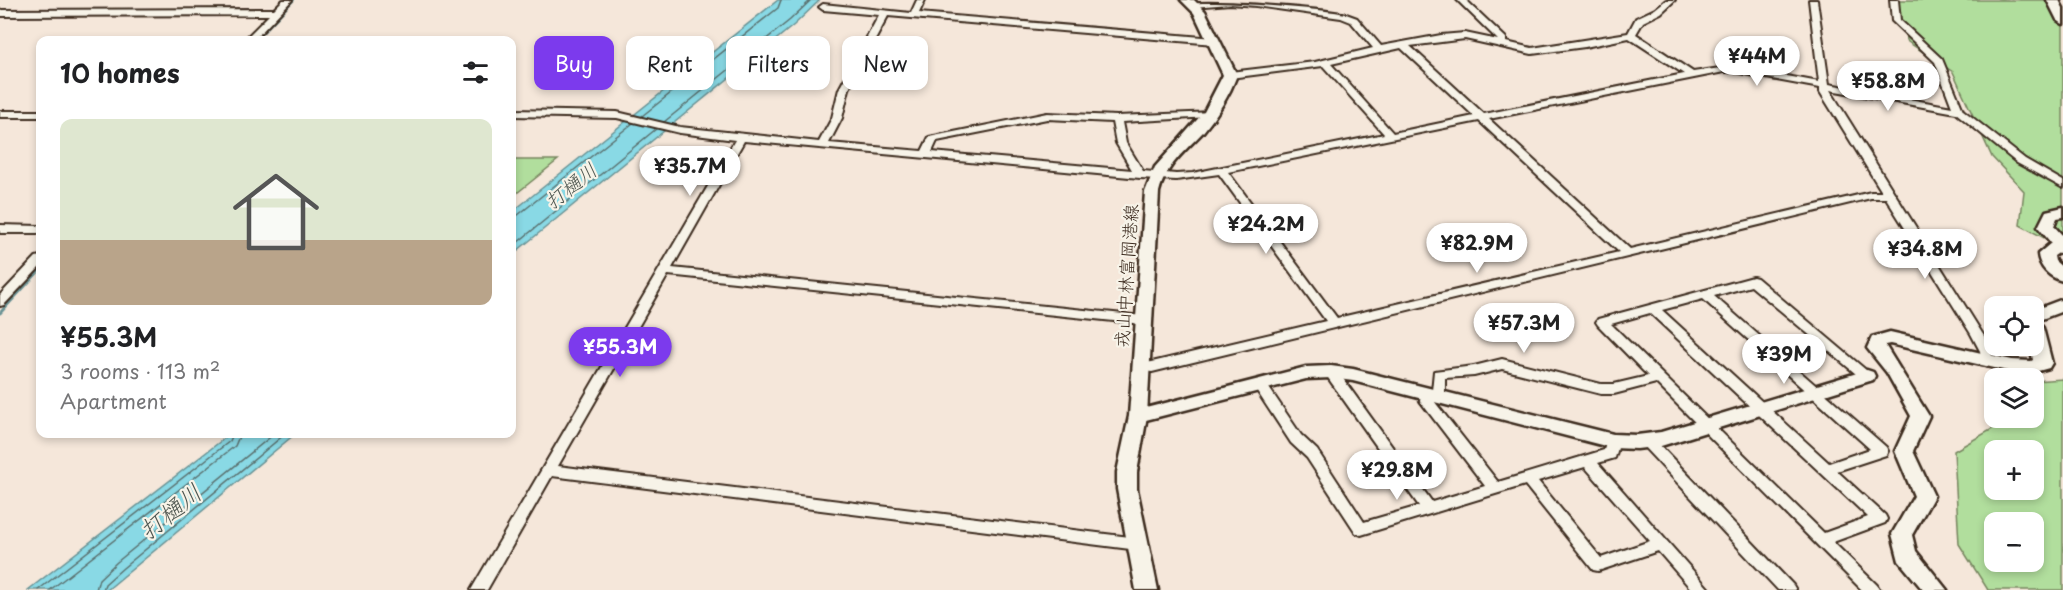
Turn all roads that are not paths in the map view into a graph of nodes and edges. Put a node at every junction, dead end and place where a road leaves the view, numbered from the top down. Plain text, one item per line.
1 (288, 0) edge
2 (921, 0) edge
3 (1461, 0) edge
4 (1671, 0) edge
5 (1813, 0) edge
6 (1894, 0) edge
7 (2053, 0) edge
8 (1189, 1) edge
9 (823, 7) dead end
10 (276, 12) junction
11 (0, 13) edge
12 (885, 13) junction
13 (914, 15) junction
14 (2063, 20) edge
15 (1631, 35) junction
16 (253, 36) edge
17 (1214, 40) junction
18 (1501, 43) junction
19 (1402, 44) junction
20 (1379, 49) junction
21 (1325, 63) junction
22 (1230, 75) junction
23 (1691, 75) junction
24 (1823, 86) junction
25 (1959, 111) junction
26 (516, 113) edge
27 (0, 114) edge
28 (36, 114) edge
29 (1210, 114) junction
30 (1482, 118) junction
31 (1118, 119) junction
32 (1391, 136) junction
33 (741, 138) junction
34 (823, 145) junction
35 (925, 155) junction
36 (1221, 170) junction
37 (1147, 175) junction
38 (2063, 185) edge
39 (1888, 195) junction
40 (2063, 212) edge
41 (0, 229) edge
42 (36, 231) edge
43 (1627, 253) junction
44 (36, 264) edge
45 (665, 271) junction
46 (2063, 276) edge
47 (1705, 294) junction
48 (0, 302) edge
49 (2063, 305) edge
50 (1652, 308) junction
51 (2044, 312) edge
52 (1143, 321) junction
53 (1334, 323) junction
54 (2041, 356) edge
55 (1986, 358) junction
56 (1141, 367) junction
57 (1331, 372) junction
58 (1867, 376) joint
59 (1657, 378) junction
60 (1260, 385) junction
61 (1816, 392) junction
62 (1432, 395) junction
63 (1761, 409) junction
64 (1138, 416) junction
65 (1707, 425) junction
66 (1613, 441) junction
67 (1647, 441) junction
68 (1588, 461) junction
69 (1827, 469) junction
70 (549, 470) junction
71 (1528, 478) junction
72 (1495, 488) junction
73 (1429, 508) junction
74 (1822, 540) junction
75 (1138, 544) junction
76 (1661, 544) junction
77 (479, 590) edge
78 (1147, 590) edge
79 (1702, 590) edge
80 (1788, 590) edge
81 (1872, 590) edge
82 (1936, 590) edge

1 - 10 street
2 - 13 street
3 - 18 street
4 - 15 street
5 - 24 street
6 - 25 street
7 - 14 main road
8 - 17 main road
8 - 20 street
9 - 12 street
10 - 11 street
10 - 16 street
12 - 13 street
12 - 34 street
13 - 17 street
15 - 18 street
15 - 23 street
17 - 22 main road
18 - 19 street
19 - 20 street
19 - 30 street
20 - 21 street
21 - 22 street
21 - 32 street
22 - 29 main road
23 - 24 street
23 - 30 street
24 - 25 street
24 - 39 street
25 - 38 street
26 - 33 street
27 - 28 street
29 - 31 street
29 - 37 main road
30 - 32 street
30 - 43 street
31 - 35 street
31 - 37 street
32 - 36 street
33 - 34 street
33 - 45 street
34 - 35 street
35 - 37 street
36 - 37 street
36 - 53 street
37 - 52 main road, 戎山中林富岡港線
39 - 43 street
39 - 55 street
40 - 46 main road
41 - 42 street
43 - 53 street
44 - 48 street
45 - 52 street
45 - 70 street
47 - 50 street
47 - 58 street
47 - 61 street
49 - 51 main road
50 - 59 street
50 - 63 street
52 - 56 main road, 戎山中林富岡港線
53 - 56 street
54 - 55 main road
55 - 82 main road
56 - 64 main road, 戎山中林富岡港線
57 - 60 street
57 - 62 street
57 - 73 street
58 - 61 street
59 - 62 street
59 - 65 street
60 - 64 street
60 - 73 street
61 - 63 street
61 - 69 street
62 - 66 street
62 - 72 street
63 - 65 street
63 - 69 street
64 - 75 main road, 戎山中林富岡港線
65 - 67 street
65 - 74 street
66 - 67 street
66 - 68 street
67 - 80 street
68 - 71 street
68 - 76 street
69 - 74 street
70 - 75 street
70 - 77 street
71 - 72 street
71 - 76 street
72 - 73 street
74 - 81 street
75 - 78 main road, 戎山中林富岡港線
76 - 79 street

